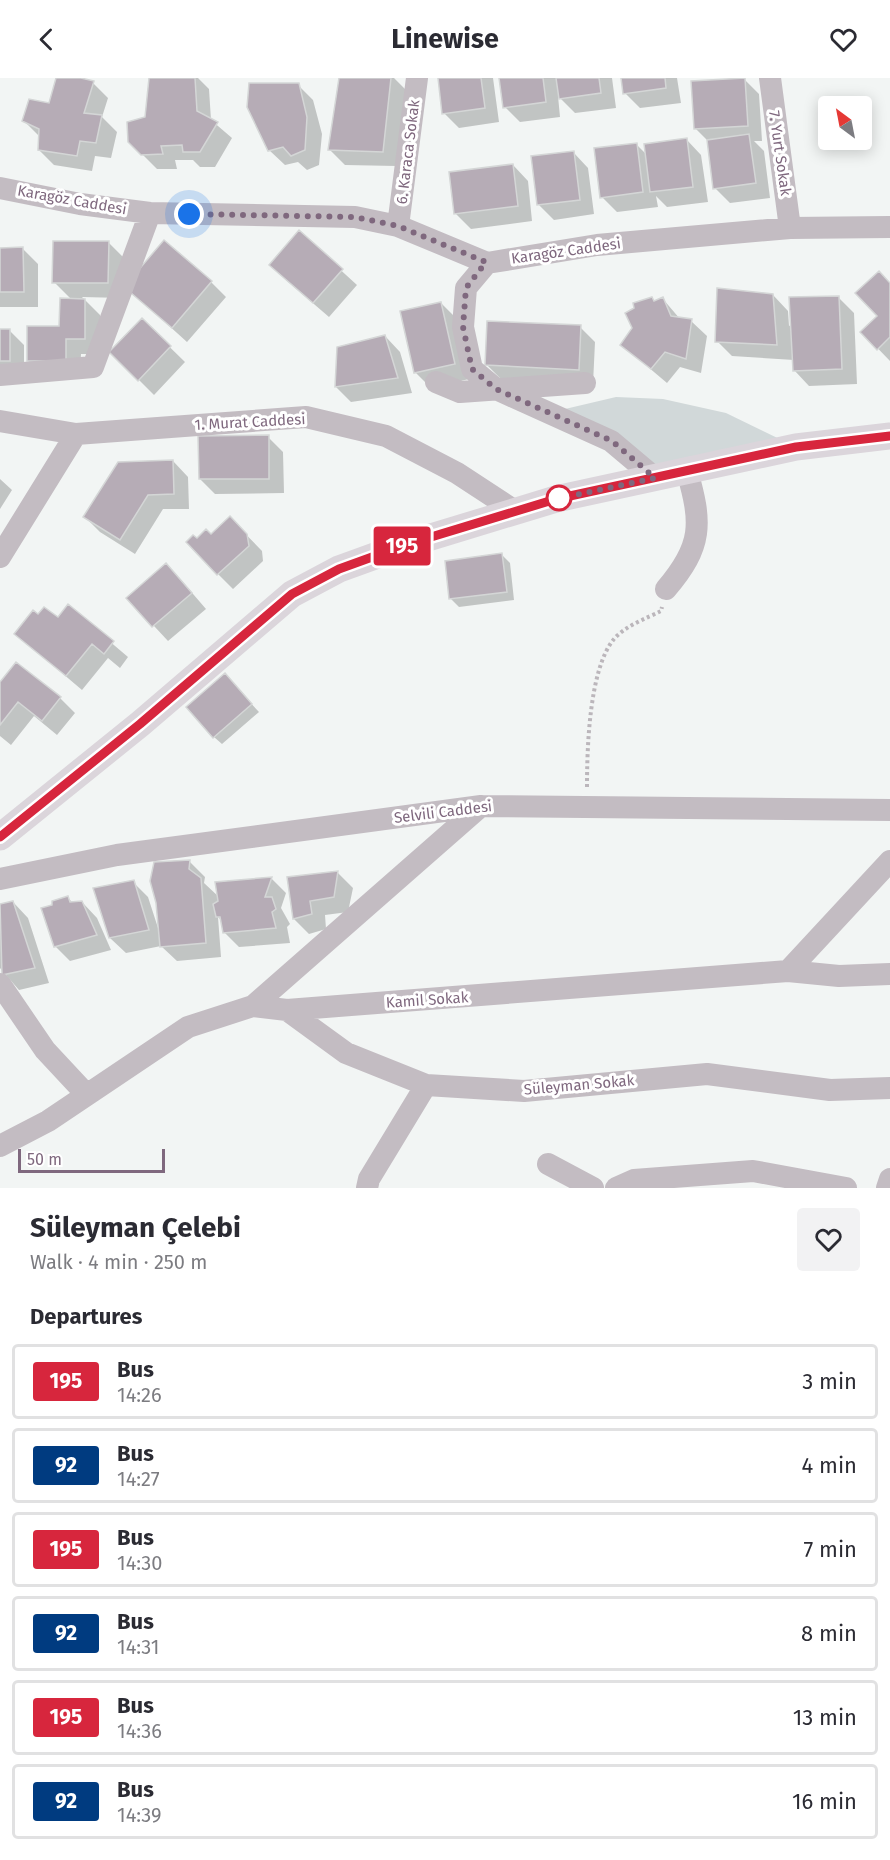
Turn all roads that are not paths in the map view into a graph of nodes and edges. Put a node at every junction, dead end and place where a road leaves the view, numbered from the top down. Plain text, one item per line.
1 (417, 78) edge
2 (770, 78) edge
3 (0, 188) edge
4 (150, 213) junction
5 (398, 226) junction
6 (890, 227) edge
7 (790, 228) junction
8 (486, 262) junction
9 (0, 375) edge
10 (436, 382) dead end
11 (585, 383) dead end
12 (496, 389) junction
13 (0, 421) edge
14 (76, 434) junction
15 (890, 436) edge
16 (687, 471) junction
17 (655, 478) junction
18 (515, 511) junction
19 (0, 557) edge
20 (666, 589) road end
21 (481, 806) junction
22 (890, 810) edge
23 (0, 837) edge
24 (890, 861) edge
25 (0, 879) edge
26 (789, 972) junction
27 (890, 974) edge
28 (0, 984) edge
29 (253, 1006) junction
30 (287, 1010) junction
31 (426, 1084) junction
32 (890, 1088) edge
33 (86, 1094) junction
34 (0, 1146) edge
35 (548, 1164) dead end
36 (890, 1179) edge
37 (367, 1188) edge
38 (593, 1188) edge
39 (616, 1188) edge
40 (846, 1188) edge
41 (887, 1188) edge

1 - 5 street, 6. Karaca Sokak
2 - 7 street, 7. Yurt Sokak
3 - 4 street, Karagöz Caddesi
4 - 5 street, Karagöz Caddesi
4 - 9 street
5 - 8 street, Karagöz Caddesi
6 - 7 street, Karagöz Caddesi
7 - 8 street, Karagöz Caddesi
8 - 12 street
10 - 12 street
11 - 12 street
12 - 17 street
13 - 14 street, 1. Murat Caddesi
14 - 18 street, 1. Murat Caddesi
14 - 19 street
15 - 16 main road
16 - 17 main road
16 - 20 street
17 - 18 main road
18 - 23 main road
21 - 22 street, Selvili Caddesi
21 - 25 street, Selvili Caddesi
21 - 29 street
24 - 26 street
26 - 27 street, Kamil Sokak
26 - 30 street, Kamil Sokak
28 - 33 street
29 - 30 street, Kamil Sokak
29 - 33 street, Kamil Sokak
30 - 31 street, Süleyman Sokak
31 - 32 street, Süleyman Sokak
31 - 37 street
33 - 34 street, Kamil Sokak
35 - 38 street
36 - 41 street
39 - 40 street

